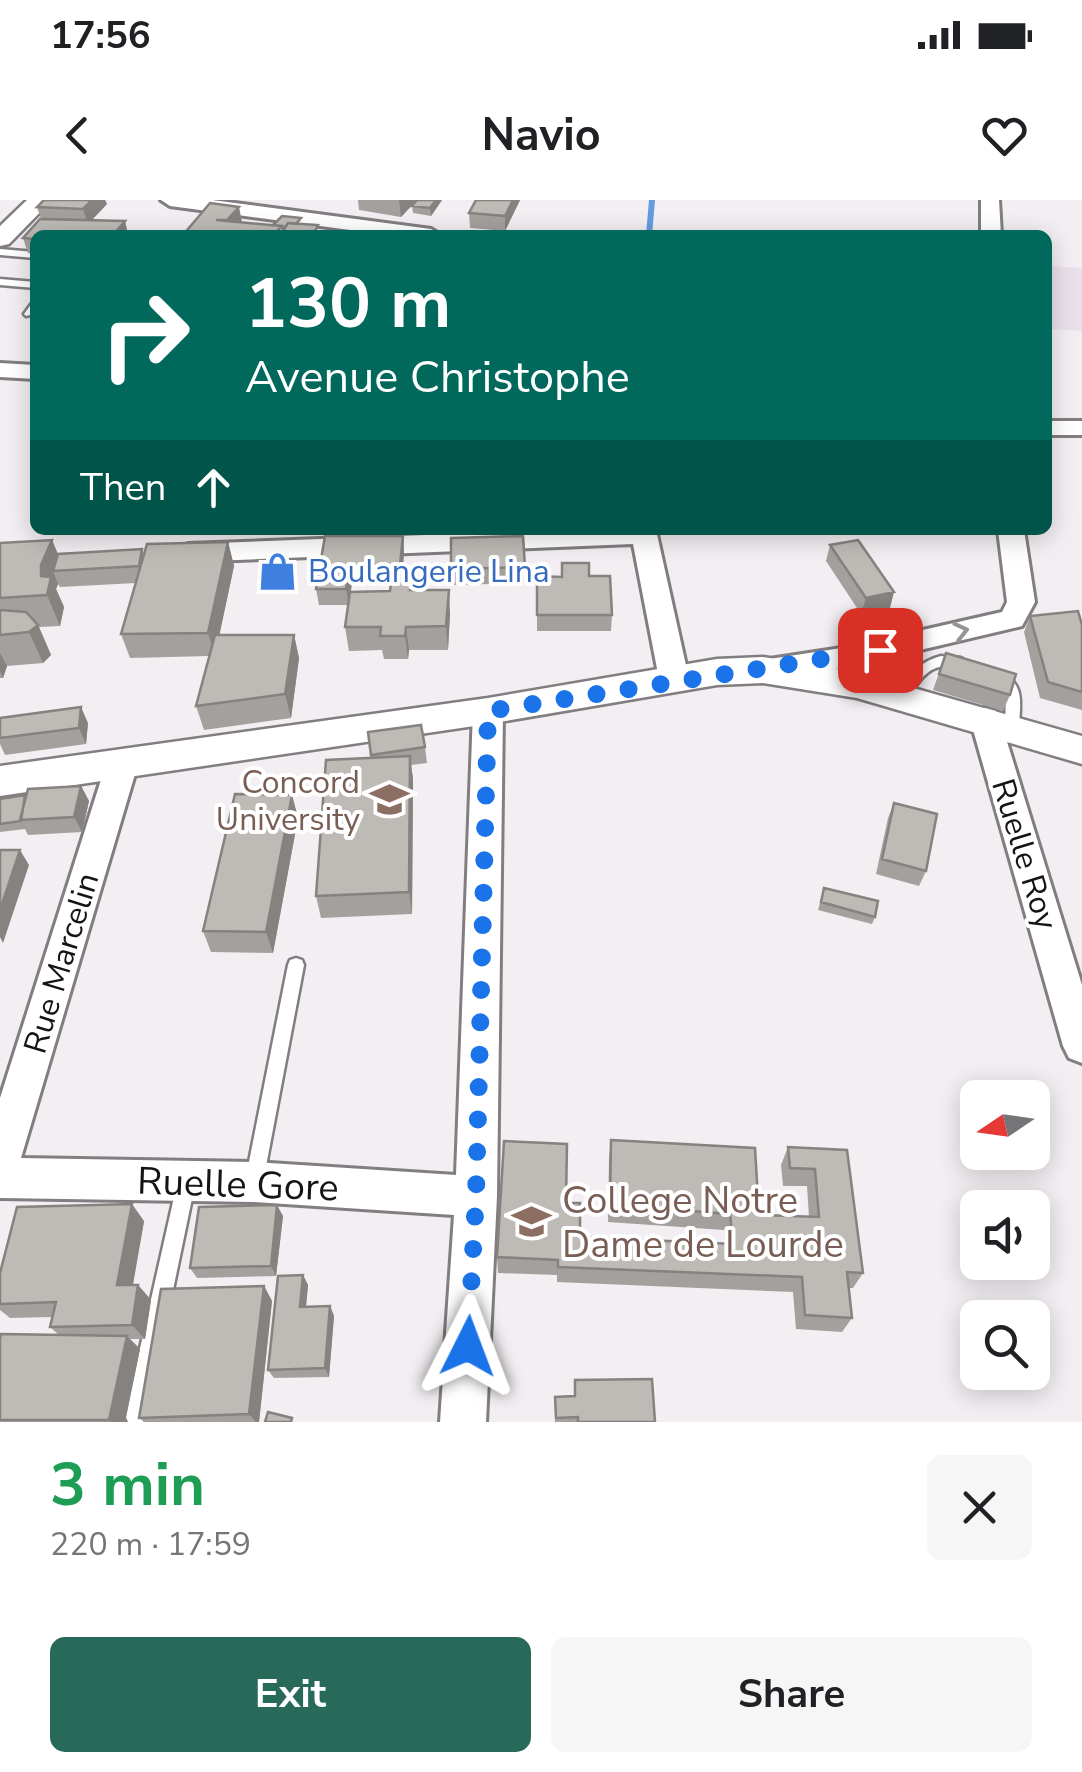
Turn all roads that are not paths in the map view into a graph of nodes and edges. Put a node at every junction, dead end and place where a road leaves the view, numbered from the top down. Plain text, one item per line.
1 (40, 200) edge
2 (170, 200) edge
3 (990, 200) edge
4 (354, 230) edge
5 (991, 230) edge
6 (0, 240) edge
7 (0, 252) edge
8 (30, 255) edge
9 (0, 282) edge
10 (30, 285) edge
11 (0, 370) edge
12 (30, 372) edge
13 (1052, 428) edge
14 (1082, 428) edge
15 (597, 535) edge
16 (643, 535) edge
17 (1012, 535) edge
18 (156, 554) edge
19 (762, 670) junction
20 (674, 679) junction
21 (488, 711) junction
22 (998, 723) junction
23 (1082, 750) edge
24 (122, 764) junction
25 (0, 780) edge
26 (296, 965) dead end
27 (1082, 1046) edge
28 (0, 1162) edge
29 (0, 1178) edge
30 (186, 1181) junction
31 (254, 1182) junction
32 (476, 1196) junction
33 (136, 1415) edge
34 (464, 1422) edge

1 - 6 street
2 - 4 street
3 - 5 street
7 - 8 lane
9 - 10 lane
11 - 12 street
13 - 14 street
15 - 18 street
16 - 20 street
19 -> 17 street
19 - 20 street
19 - 22 street
20 - 21 street
21 - 24 street
21 - 32 street
22 - 23 street
22 - 27 street, Ruelle Roy
24 - 25 street
24 - 28 street, Rue Marcelin
26 - 31 lane
29 - 30 street, Ruelle Gore
30 - 31 street, Ruelle Gore
30 - 33 lane
31 - 32 street, Ruelle Gore
32 - 34 street

